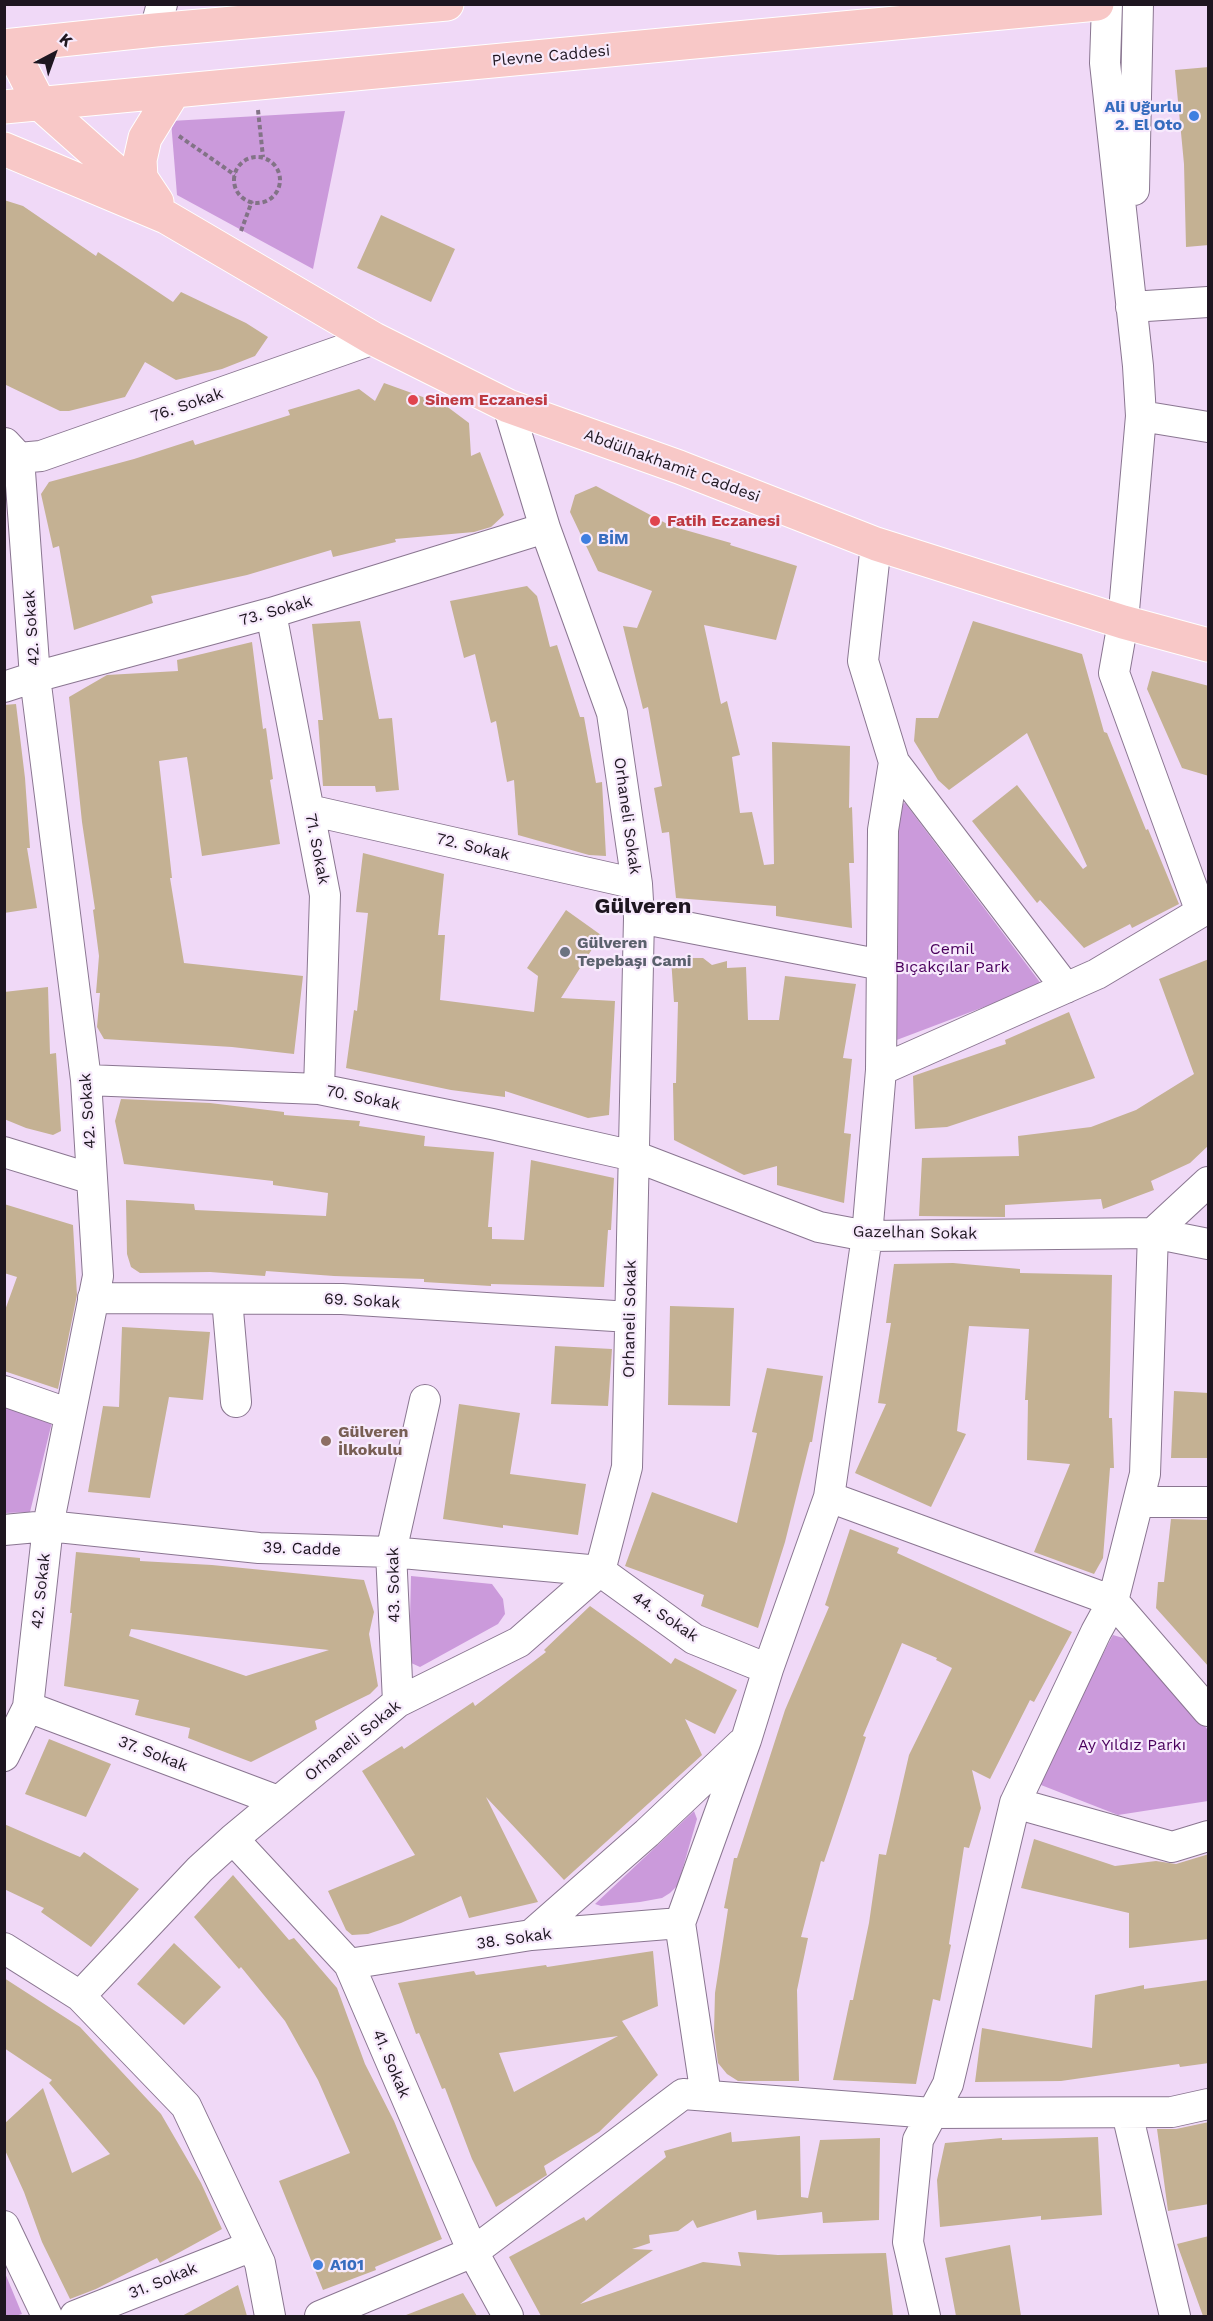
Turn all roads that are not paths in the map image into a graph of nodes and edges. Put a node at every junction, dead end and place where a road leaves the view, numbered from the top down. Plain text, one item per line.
1 (447, 4) edge
2 (1096, 4) edge
3 (1107, 4) edge
4 (1138, 4) edge
5 (159, 17) edge
6 (7, 46) edge
7 (174, 91) junction
8 (39, 103) junction
9 (4, 107) edge
10 (4, 149) edge
11 (166, 216) junction
12 (1209, 302) edge
13 (1131, 307) junction
14 (374, 339) junction
15 (508, 406) junction
16 (1141, 416) junction
17 (1209, 427) edge
18 (12, 451) edge
19 (545, 528) junction
20 (876, 544) junction
21 (271, 613) junction
22 (1123, 622) junction
23 (1209, 645) edge
24 (35, 677) junction
25 (4, 687) edge
26 (894, 762) junction
27 (309, 810) junction
28 (637, 884) junction
29 (1205, 911) edge
30 (639, 918) junction
31 (882, 965) junction
32 (1066, 988) junction
33 (881, 1070) junction
34 (86, 1080) junction
35 (319, 1089) junction
36 (4, 1152) edge
37 (634, 1156) junction
38 (92, 1179) junction
39 (1209, 1182) edge
40 (1153, 1233) junction
41 (867, 1236) junction
42 (1209, 1244) edge
43 (93, 1298) junction
44 (227, 1299) junction
45 (630, 1317) junction
46 (4, 1391) edge
47 (424, 1400) dead end
48 (236, 1402) dead end
49 (70, 1414) junction
50 (829, 1497) junction
51 (1138, 1502) junction
52 (1209, 1502) edge
53 (48, 1526) junction
54 (4, 1530) edge
55 (390, 1551) junction
56 (600, 1571) junction
57 (1113, 1601) junction
58 (768, 1669) junction
59 (398, 1702) junction
60 (28, 1707) junction
61 (1209, 1710) edge
62 (746, 1740) junction
63 (4, 1756) edge
64 (278, 1802) junction
65 (1015, 1803) junction
66 (1209, 1836) edge
67 (233, 1839) junction
68 (680, 1923) junction
69 (531, 1935) junction
70 (4, 1948) edge
71 (349, 1965) junction
72 (80, 1996) junction
73 (706, 2096) junction
74 (1209, 2104) edge
75 (932, 2113) junction
76 (1127, 2113) junction
77 (4, 2226) edge
78 (252, 2246) junction
79 (472, 2252) junction
80 (47, 2316) edge
81 (75, 2316) edge
82 (270, 2316) edge
83 (320, 2316) edge
84 (508, 2316) edge
85 (925, 2316) edge
86 (1175, 2316) edge

1 - 5 main road
2 - 7 main road, Plevne Caddesi
3 - 13 street
4 - 13 street
5 - 6 main road
6 - 8 main road
7 - 8 main road, Plevne Caddesi
7 - 11 main road
8 - 9 main road, Plevne Caddesi
8 - 11 main road
10 - 11 main road
11 - 14 main road, Abdülhakhamit Caddesi
12 - 13 street
13 - 16 street
14 - 15 main road, Abdülhakhamit Caddesi
14 - 18 street, 76. Sokak
15 - 19 street, Orhaneli Sokak
15 - 20 main road, Abdülhakhamit Caddesi
16 - 17 street
16 - 22 street
18 - 24 street, 42. Sokak
19 - 21 street, 73. Sokak
19 - 28 street, Orhaneli Sokak
20 - 22 main road, Abdülhakhamit Caddesi
20 - 26 street
21 - 24 street, 73. Sokak
21 - 27 street, 71. Sokak
22 - 23 main road, Abdülhakhamit Caddesi
22 - 29 street
24 - 25 street, 73. Sokak
24 - 34 street, 42. Sokak
26 - 31 street
26 - 32 street
27 - 28 street, 72. Sokak
27 - 35 street, 71. Sokak
28 - 30 street, Orhaneli Sokak
29 - 32 street
30 - 31 street
30 - 37 street, Orhaneli Sokak
31 - 33 street
32 - 33 street
33 - 41 street
34 - 35 street, 70. Sokak
34 - 38 street, 42. Sokak
35 - 37 street, 70. Sokak
36 - 38 street
37 - 41 street, Gazelhan Sokak
37 - 45 street, Orhaneli Sokak
38 - 43 street, 42. Sokak
39 - 40 street
40 - 41 street, Gazelhan Sokak
40 - 42 street, Gazelhan Sokak
40 - 51 street
41 - 50 street
43 - 44 street, 69. Sokak
43 - 49 street, 42. Sokak
44 - 45 street, 69. Sokak
44 - 48 street
45 - 56 street, Orhaneli Sokak
46 - 49 street
47 - 55 street, 43. Sokak
49 - 53 street, 42. Sokak
50 - 57 street
50 - 58 street
51 - 52 street
51 - 57 street
53 - 54 street, 39. Cadde
53 - 55 street, 39. Cadde
53 - 60 street, 42. Sokak
55 - 56 street, 39. Cadde
55 - 59 street, 43. Sokak
56 - 58 street, 44. Sokak
56 - 59 street, Orhaneli Sokak
57 - 61 street
57 - 65 street
58 - 62 street
59 - 64 street, Orhaneli Sokak
60 - 63 street, 42. Sokak
60 - 64 street, 37. Sokak
62 - 68 street
62 - 69 street
64 - 67 street, Orhaneli Sokak
65 - 66 street
65 - 75 street
67 - 71 street, 41. Sokak
67 - 72 street, Orhaneli Sokak
68 - 69 street, 38. Sokak
68 - 73 street
69 - 71 street, 38. Sokak
70 - 72 street
71 - 79 street, 41. Sokak
72 - 78 street
73 - 75 street
73 - 79 street
74 - 76 street
75 - 76 street
75 - 85 street
76 - 86 street
77 - 80 street
78 - 81 street, 31. Sokak
78 - 82 street
79 - 83 street
79 - 84 street, 41. Sokak

